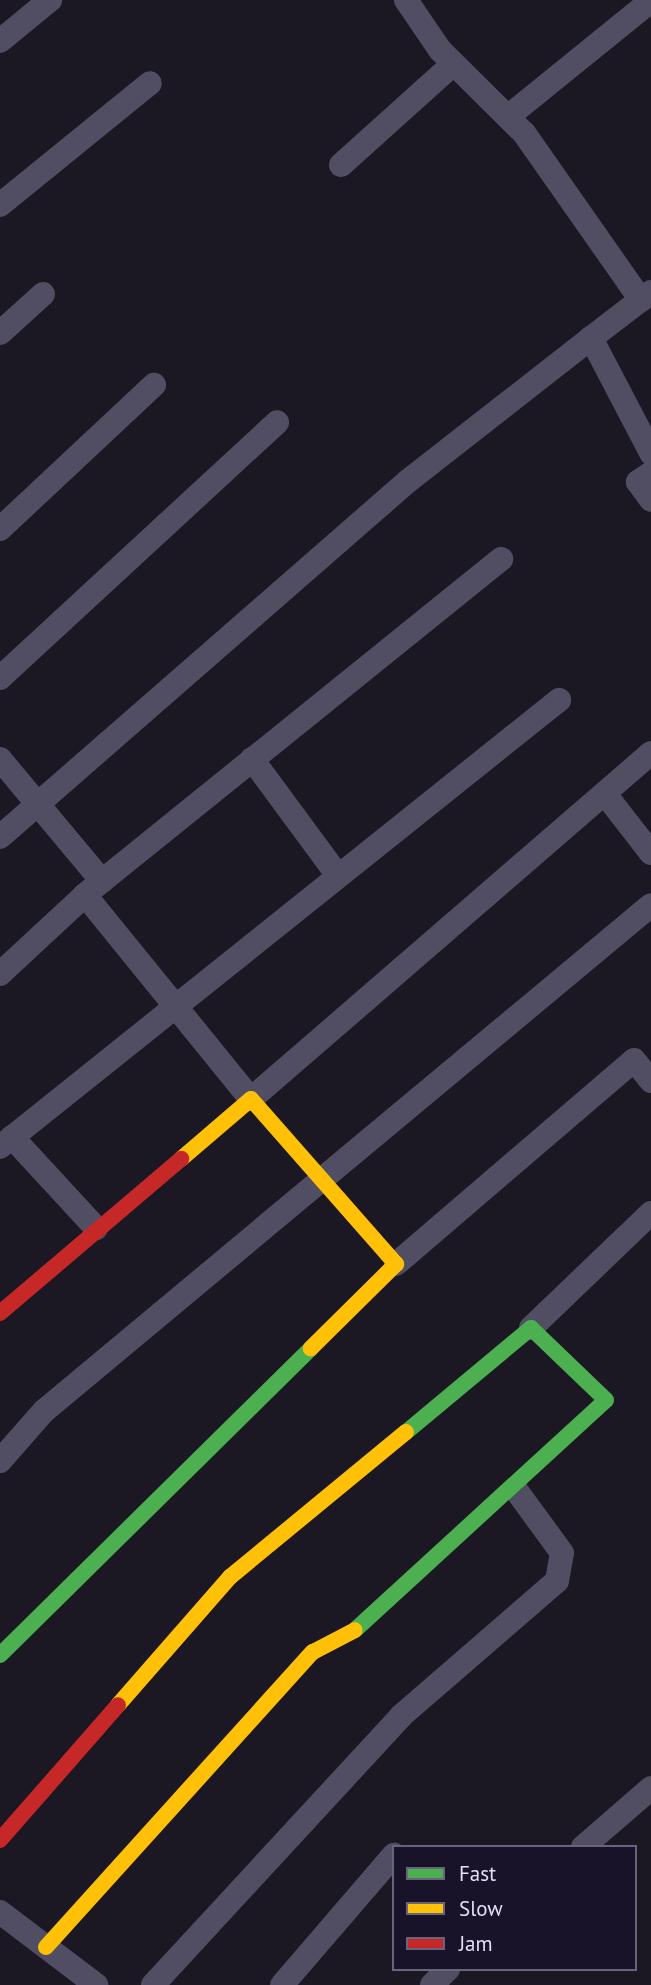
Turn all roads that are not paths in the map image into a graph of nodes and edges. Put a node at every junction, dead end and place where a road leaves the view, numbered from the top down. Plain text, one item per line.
1 (50, 0) edge
2 (406, 0) edge
3 (651, 1) edge
4 (0, 41) edge
5 (453, 64) junction
6 (150, 83) dead end
7 (510, 115) junction
8 (341, 165) dead end
9 (0, 205) edge
10 (43, 294) dead end
11 (646, 296) edge
12 (0, 333) edge
13 (592, 338) junction
14 (154, 384) dead end
15 (277, 422) dead end
16 (651, 453) edge
17 (651, 473) edge
18 (651, 500) edge
19 (0, 529) edge
20 (501, 559) dead end
21 (0, 678) edge
22 (559, 700) dead end
23 (651, 752) edge
24 (0, 759) edge
25 (252, 759) junction
26 (605, 794) junction
27 (38, 804) junction
28 (0, 837) edge
29 (651, 853) edge
30 (337, 873) junction
31 (93, 888) junction
32 (651, 905) edge
33 (0, 974) edge
34 (173, 1004) junction
35 (651, 1081) edge
36 (251, 1099) junction
37 (6, 1142) edge
38 (324, 1183) junction
39 (651, 1213) edge
40 (96, 1228) junction
41 (396, 1264) junction
42 (0, 1313) edge
43 (531, 1328) junction
44 (0, 1461) edge
45 (516, 1490) junction
46 (0, 1655) edge
47 (651, 1788) edge
48 (0, 1840) edge
49 (585, 1845) edge
50 (392, 1857) edge
51 (0, 1912) edge
52 (46, 1947) junction
53 (446, 1971) edge
54 (96, 1985) edge
55 (153, 1985) edge
56 (282, 1985) edge
57 (432, 1985) edge

1 - 4 street
2 - 5 street
3 - 7 street
5 - 7 street
5 - 8 street
6 - 9 street
7 - 11 street
10 - 12 street
11 - 13 street
13 - 16 street
13 - 27 street
14 - 19 street
15 - 21 street
17 - 18 street
20 - 25 street
22 - 30 street
23 - 26 street
24 - 27 street
25 - 30 street
25 - 31 street
26 - 29 street
26 - 36 street
27 - 28 street
27 - 31 street
30 - 34 street
31 - 33 street
31 - 34 street
32 - 38 street
34 - 36 street
34 - 37 street
35 - 41 street
36 - 38 street
36 - 40 street
37 - 40 street
38 - 41 street
38 - 44 street
39 - 43 street
40 - 42 street
41 - 46 street
43 - 45 street
43 - 48 street
45 - 52 street
45 - 55 street
47 - 49 street
50 - 56 street
51 - 52 street
52 - 54 street
53 - 57 street

